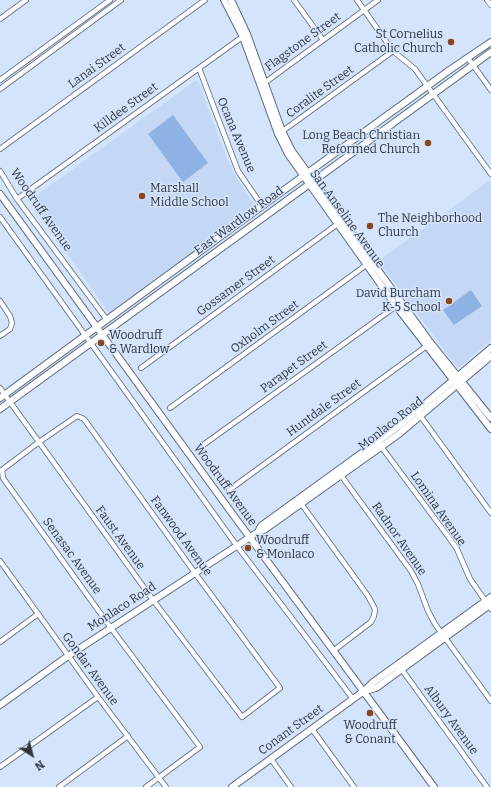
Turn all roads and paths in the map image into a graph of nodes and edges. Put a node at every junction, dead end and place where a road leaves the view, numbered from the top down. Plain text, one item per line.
1 (26, 0) edge
2 (110, 0) edge
3 (121, 0) edge
4 (205, 0) edge
5 (224, 0) edge
6 (231, 0) edge
7 (294, 0) edge
8 (356, 0) edge
9 (378, 0) edge
10 (487, 0) edge
11 (491, 5) edge
12 (364, 10) junction
13 (0, 19) edge
14 (71, 29) junction
15 (74, 34) junction
16 (245, 36) junction
17 (323, 40) junction
18 (491, 42) edge
19 (393, 51) junction
20 (491, 52) edge
21 (468, 58) junction
22 (473, 65) junction
23 (199, 68) junction
24 (0, 80) edge
25 (262, 84) junction
26 (428, 86) junction
27 (0, 89) edge
28 (491, 90) edge
29 (433, 93) junction
30 (388, 115) junction
31 (393, 122) junction
32 (280, 133) junction
33 (348, 144) junction
34 (0, 149) edge
35 (354, 152) junction
36 (0, 171) edge
37 (491, 174) edge
38 (306, 175) junction
39 (311, 183) junction
40 (0, 194) edge
41 (18, 199) junction
42 (262, 206) junction
43 (0, 217) edge
44 (340, 223) junction
45 (369, 263) junction
46 (0, 301) edge
47 (399, 304) junction
48 (106, 320) junction
49 (97, 327) junction
50 (102, 334) junction
51 (0, 336) edge
52 (85, 336) junction
53 (91, 343) junction
54 (428, 344) junction
55 (491, 348) edge
56 (491, 356) edge
57 (141, 368) dead end
58 (457, 381) junction
59 (0, 388) edge
60 (3, 396) edge
61 (10, 402) junction
62 (170, 408) dead end
63 (0, 409) edge
64 (419, 413) junction
65 (488, 416) edge
66 (491, 429) edge
67 (39, 442) junction
68 (379, 445) junction
69 (199, 448) dead end
70 (339, 473) junction
71 (229, 490) dead end
72 (300, 501) junction
73 (491, 513) edge
74 (250, 537) junction
75 (237, 546) junction
76 (0, 561) edge
77 (195, 573) junction
78 (153, 600) junction
79 (489, 603) edge
80 (38, 614) junction
81 (111, 628) junction
82 (443, 635) junction
83 (0, 642) edge
84 (333, 650) junction
85 (68, 656) junction
86 (400, 667) junction
87 (364, 691) junction
88 (98, 697) junction
89 (353, 699) junction
90 (491, 701) edge
91 (260, 703) joint
92 (0, 705) edge
93 (312, 729) junction
94 (128, 736) junction
95 (271, 759) junction
96 (0, 767) edge
97 (159, 778) junction
98 (59, 787) edge
99 (146, 787) edge
100 (166, 787) edge
101 (232, 787) edge
102 (291, 787) edge
103 (354, 787) edge
104 (434, 787) edge
105 (487, 787) edge

1 - 13 street
2 - 14 street
3 - 15 street
4 - 34 street, Lanai Street
5 - 16 main road, San Anseline Avenue
6 - 16 main road, San Anseline Avenue
7 - 17 street
8 - 12 street
9 - 12 street, Flagstone Street
10 - 11 street
12 - 17 street, Flagstone Street
12 - 19 street
14 - 15 street
14 - 24 street
15 - 27 street
16 - 23 street, Killdee Street
16 - 25 main road, San Anseline Avenue
17 - 25 street, Flagstone Street
18 - 21 main road, East Wardlow Road
19 - 26 street
19 - 32 street, Coralite Street
20 - 22 main road, East Wardlow Road
21 - 22 street
21 - 26 main road, East Wardlow Road
22 - 28 street
22 - 29 main road, East Wardlow Road
23 - 41 street, Killdee Street
23 - 42 street, Ocana Avenue
25 - 32 main road, San Anseline Avenue
26 - 29 street
26 - 30 main road, East Wardlow Road
29 - 31 main road, East Wardlow Road
29 - 37 street
30 - 31 main road
30 - 33 main road, East Wardlow Road
31 - 35 main road, East Wardlow Road
32 - 38 main road, San Anseline Avenue
33 - 35 main road
33 - 38 main road, East Wardlow Road
35 - 39 main road, East Wardlow Road
36 - 41 street, Woodruff Avenue
38 - 39 main road, San Anseline Avenue
38 - 42 main road, East Wardlow Road
39 - 44 main road, San Anseline Avenue
39 - 50 main road, East Wardlow Road
40 - 49 main road, Woodruff Avenue
41 - 48 street, Woodruff Avenue
42 - 48 main road, East Wardlow Road
43 - 52 street
44 - 45 main road, San Anseline Avenue
44 - 57 street, Gossamer Street
45 - 47 main road, San Anseline Avenue
45 - 62 street, Oxholm Street
46 - 51 street
47 - 54 main road, San Anseline Avenue
47 - 69 street, Parapet Street
48 - 49 main road, East Wardlow Road
49 - 50 main road, Woodruff Avenue
49 - 52 main road, East Wardlow Road
50 - 53 main road, East Wardlow Road
50 - 74 main road, Woodruff Avenue
52 - 53 street
52 - 60 main road, East Wardlow Road
53 - 61 main road, East Wardlow Road
53 - 75 street
54 - 58 main road, San Anseline Avenue
54 - 71 street, Huntdale Street
55 - 58 main road
56 - 58 main road
58 - 64 main road, Monlaco Road
58 - 65 main road, San Anseline Avenue
59 - 60 street, Faust Avenue
60 - 61 street, Faust Avenue
61 - 63 main road, East Wardlow Road
61 - 67 street, Faust Avenue
64 - 68 main road, Monlaco Road
64 - 73 street
65 - 66 main road, San Anseline Avenue
67 - 77 street, Fanwood Avenue
67 - 78 street, Faust Avenue
67 - 81 street, Senasac Avenue
68 - 70 main road, Monlaco Road
68 - 79 street, Lomina Avenue
70 - 72 main road, Monlaco Road
70 - 82 street, Radnor Avenue
72 - 74 main road, Monlaco Road
72 - 84 street
74 - 75 main road, Monlaco Road
74 - 84 main road, Woodruff Avenue
75 - 77 main road, Monlaco Road
75 - 89 street
76 - 80 street, Gondar Avenue
77 - 78 main road, Monlaco Road
77 - 91 street, Fanwood Avenue
78 - 81 main road, Monlaco Road
78 - 91 street, Faust Avenue
79 - 82 main road, Conant Street
80 - 83 street
80 - 85 street, Gondar Avenue
81 - 85 main road, Monlaco Road
81 - 97 street, Senasac Avenue
82 - 86 main road, Conant Street
82 - 90 street, Radnor Avenue
84 - 87 main road, Woodruff Avenue
85 - 88 street, Gondar Avenue
85 - 92 main road, Monlaco Road
86 - 87 main road, Conant Street
86 - 105 street, Albury Avenue
87 - 89 main road, Conant Street
87 - 104 main road, Woodruff Avenue
88 - 94 street, Gondar Avenue
88 - 96 street
89 - 93 main road, Conant Street
93 - 95 main road, Conant Street
93 - 103 street
94 - 97 street, Gondar Avenue
94 - 98 street
95 - 101 main road, Conant Street
95 - 102 street
97 - 99 street
97 - 100 street, Gondar Avenue

